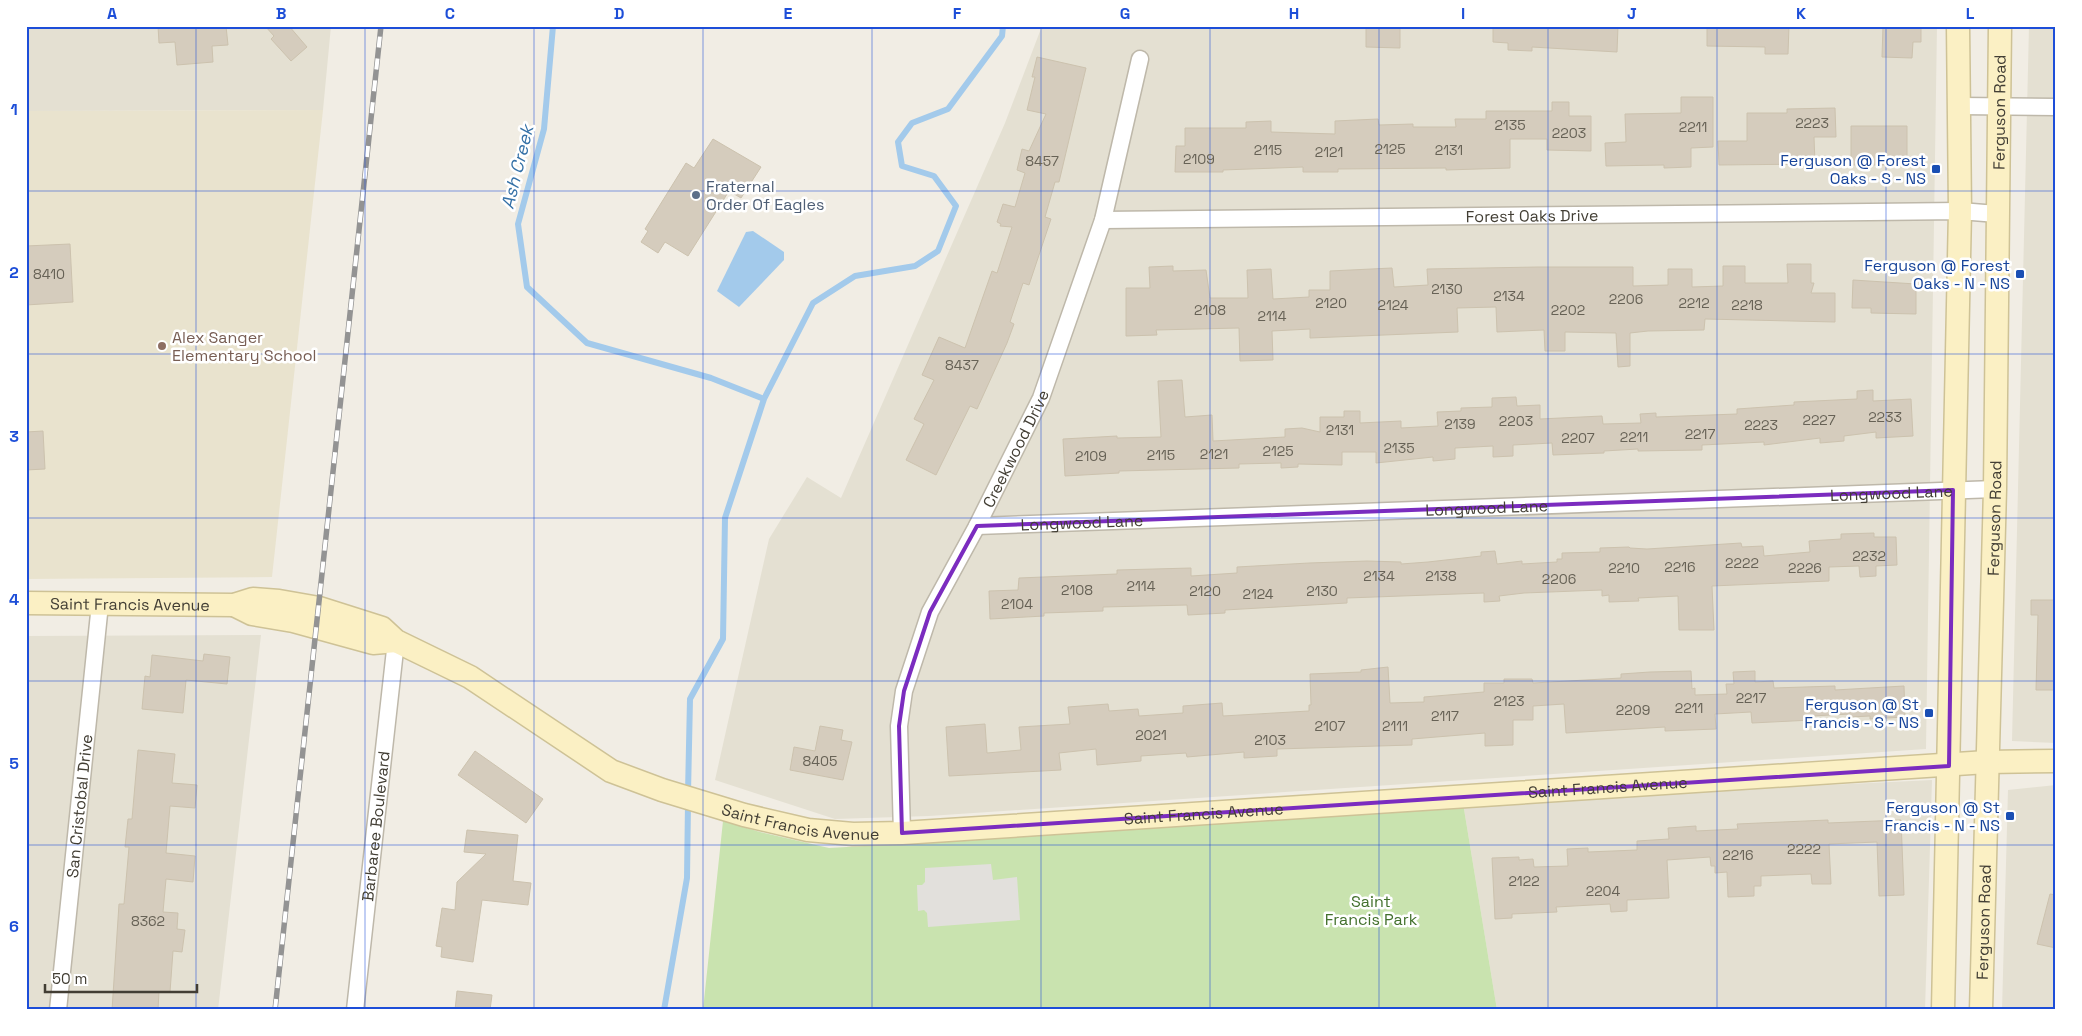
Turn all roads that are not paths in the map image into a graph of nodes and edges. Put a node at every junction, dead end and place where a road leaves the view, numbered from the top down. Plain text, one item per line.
1 (1958, 26) edge
2 (2000, 26) edge
3 (1140, 58) dead end
4 (2000, 105) junction
5 (1960, 106) junction
6 (2056, 107) edge
7 (1960, 211) junction
8 (1997, 214) junction
9 (1103, 220) junction
10 (1995, 489) junction
11 (1954, 490) junction
12 (977, 526) junction
13 (26, 603) edge
14 (100, 604) junction
15 (396, 641) junction
16 (2056, 761) edge
17 (1987, 762) junction
18 (1949, 766) junction
19 (902, 833) junction
20 (58, 1010) edge
21 (355, 1010) edge
22 (1943, 1010) edge
23 (1981, 1010) edge

1 - 5 street
2 - 4 street, Ferguson Road
3 - 9 street, Creekwood Drive
4 - 5 street
4 - 6 street
4 - 8 street, Ferguson Road
5 - 7 street
7 - 8 street, Forest Oaks Drive
7 - 9 street, Forest Oaks Drive
7 - 11 street
8 - 10 street, Ferguson Road
9 - 12 street, Creekwood Drive
10 - 11 street, Longwood Lane
10 - 17 street, Ferguson Road
11 - 12 street, Longwood Lane
11 - 18 street
12 - 19 street, Creekwood Drive
13 - 14 street, Saint Francis Avenue
14 - 15 street, Saint Francis Avenue
14 - 20 street, San Cristobal Drive
15 - 19 street, Saint Francis Avenue
15 - 21 street, Barbaree Boulevard
16 - 17 street, Saint Francis Avenue
17 - 18 street, Saint Francis Avenue
17 - 23 street, Ferguson Road
18 - 19 street, Saint Francis Avenue
18 - 22 street

